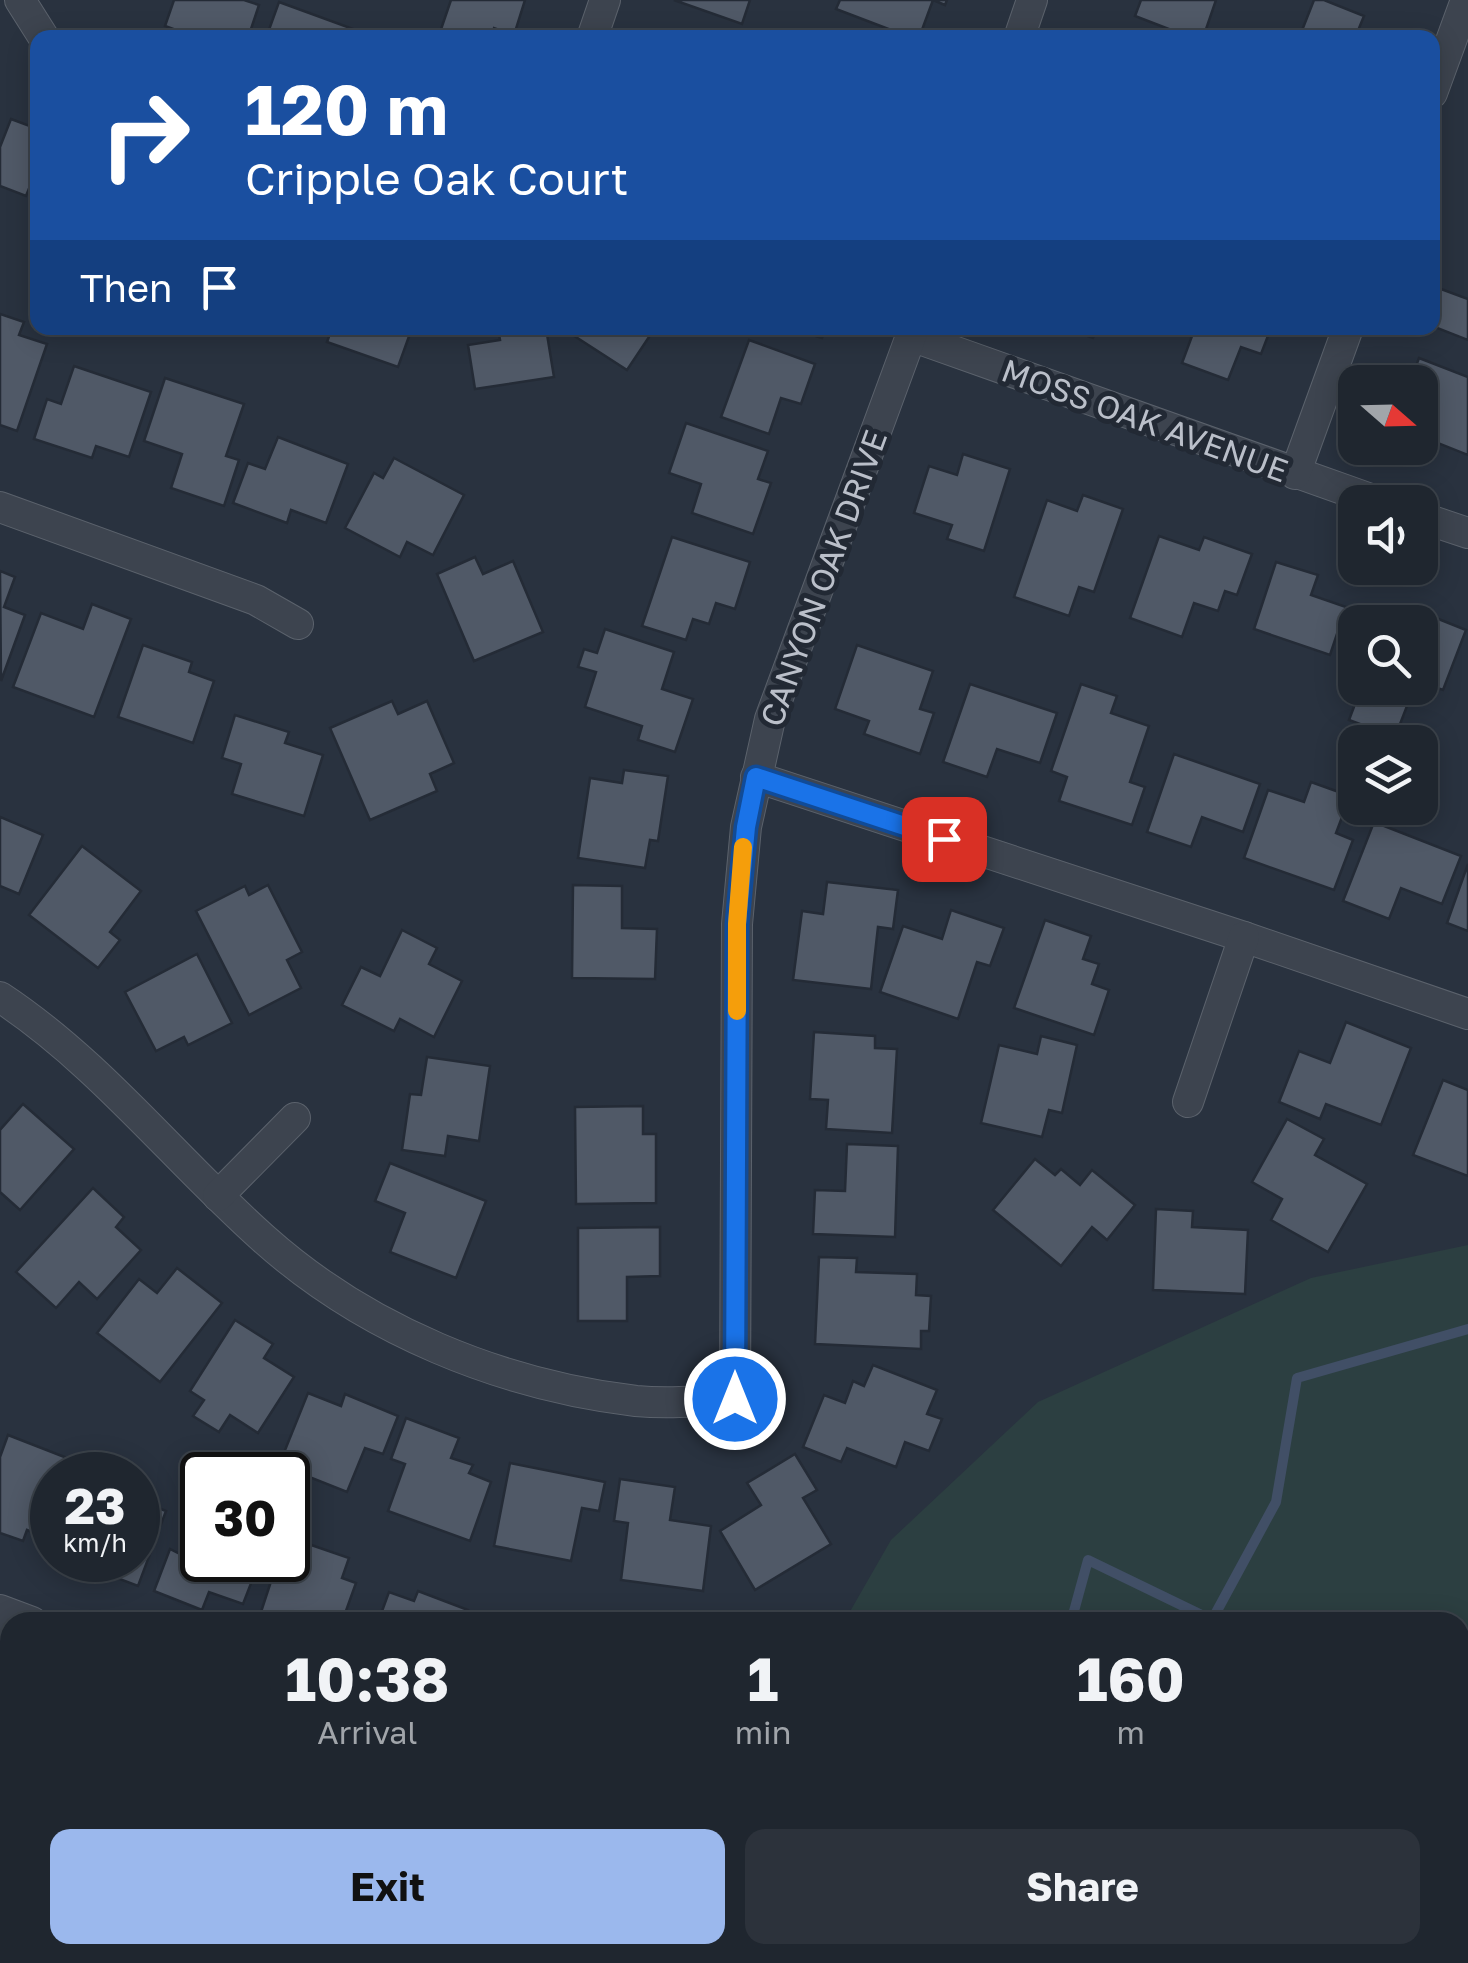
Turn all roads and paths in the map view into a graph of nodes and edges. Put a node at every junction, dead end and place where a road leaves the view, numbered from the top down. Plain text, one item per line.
1 (20, 0) edge
2 (605, 0) edge
3 (1032, 0) edge
4 (1466, 0) edge
5 (38, 30) edge
6 (595, 30) edge
7 (1022, 30) edge
8 (1440, 71) edge
9 (911, 335) edge
10 (920, 335) edge
11 (1346, 335) edge
12 (1296, 474) junction
13 (1338, 488) edge
14 (0, 507) edge
15 (1438, 522) edge
16 (1468, 533) edge
17 (298, 624) dead end
18 (756, 777) junction
19 (1244, 937) junction
20 (0, 997) edge
21 (1468, 1014) edge
22 (1188, 1102) dead end
23 (295, 1118) dead end
24 (218, 1196) junction

1 - 5 street
2 - 6 street
3 - 7 street
4 - 8 street
9 - 18 street, CANYON OAK DRIVE
10 - 12 street, MOSS OAK AVENUE
11 - 12 street
12 - 13 street, MOSS OAK AVENUE
14 - 17 street
15 - 16 street
18 - 19 street
18 - 24 street, CANYON OAK DRIVE
19 - 21 street
19 - 22 street
20 - 24 street, CANYON OAK DRIVE
23 - 24 street

